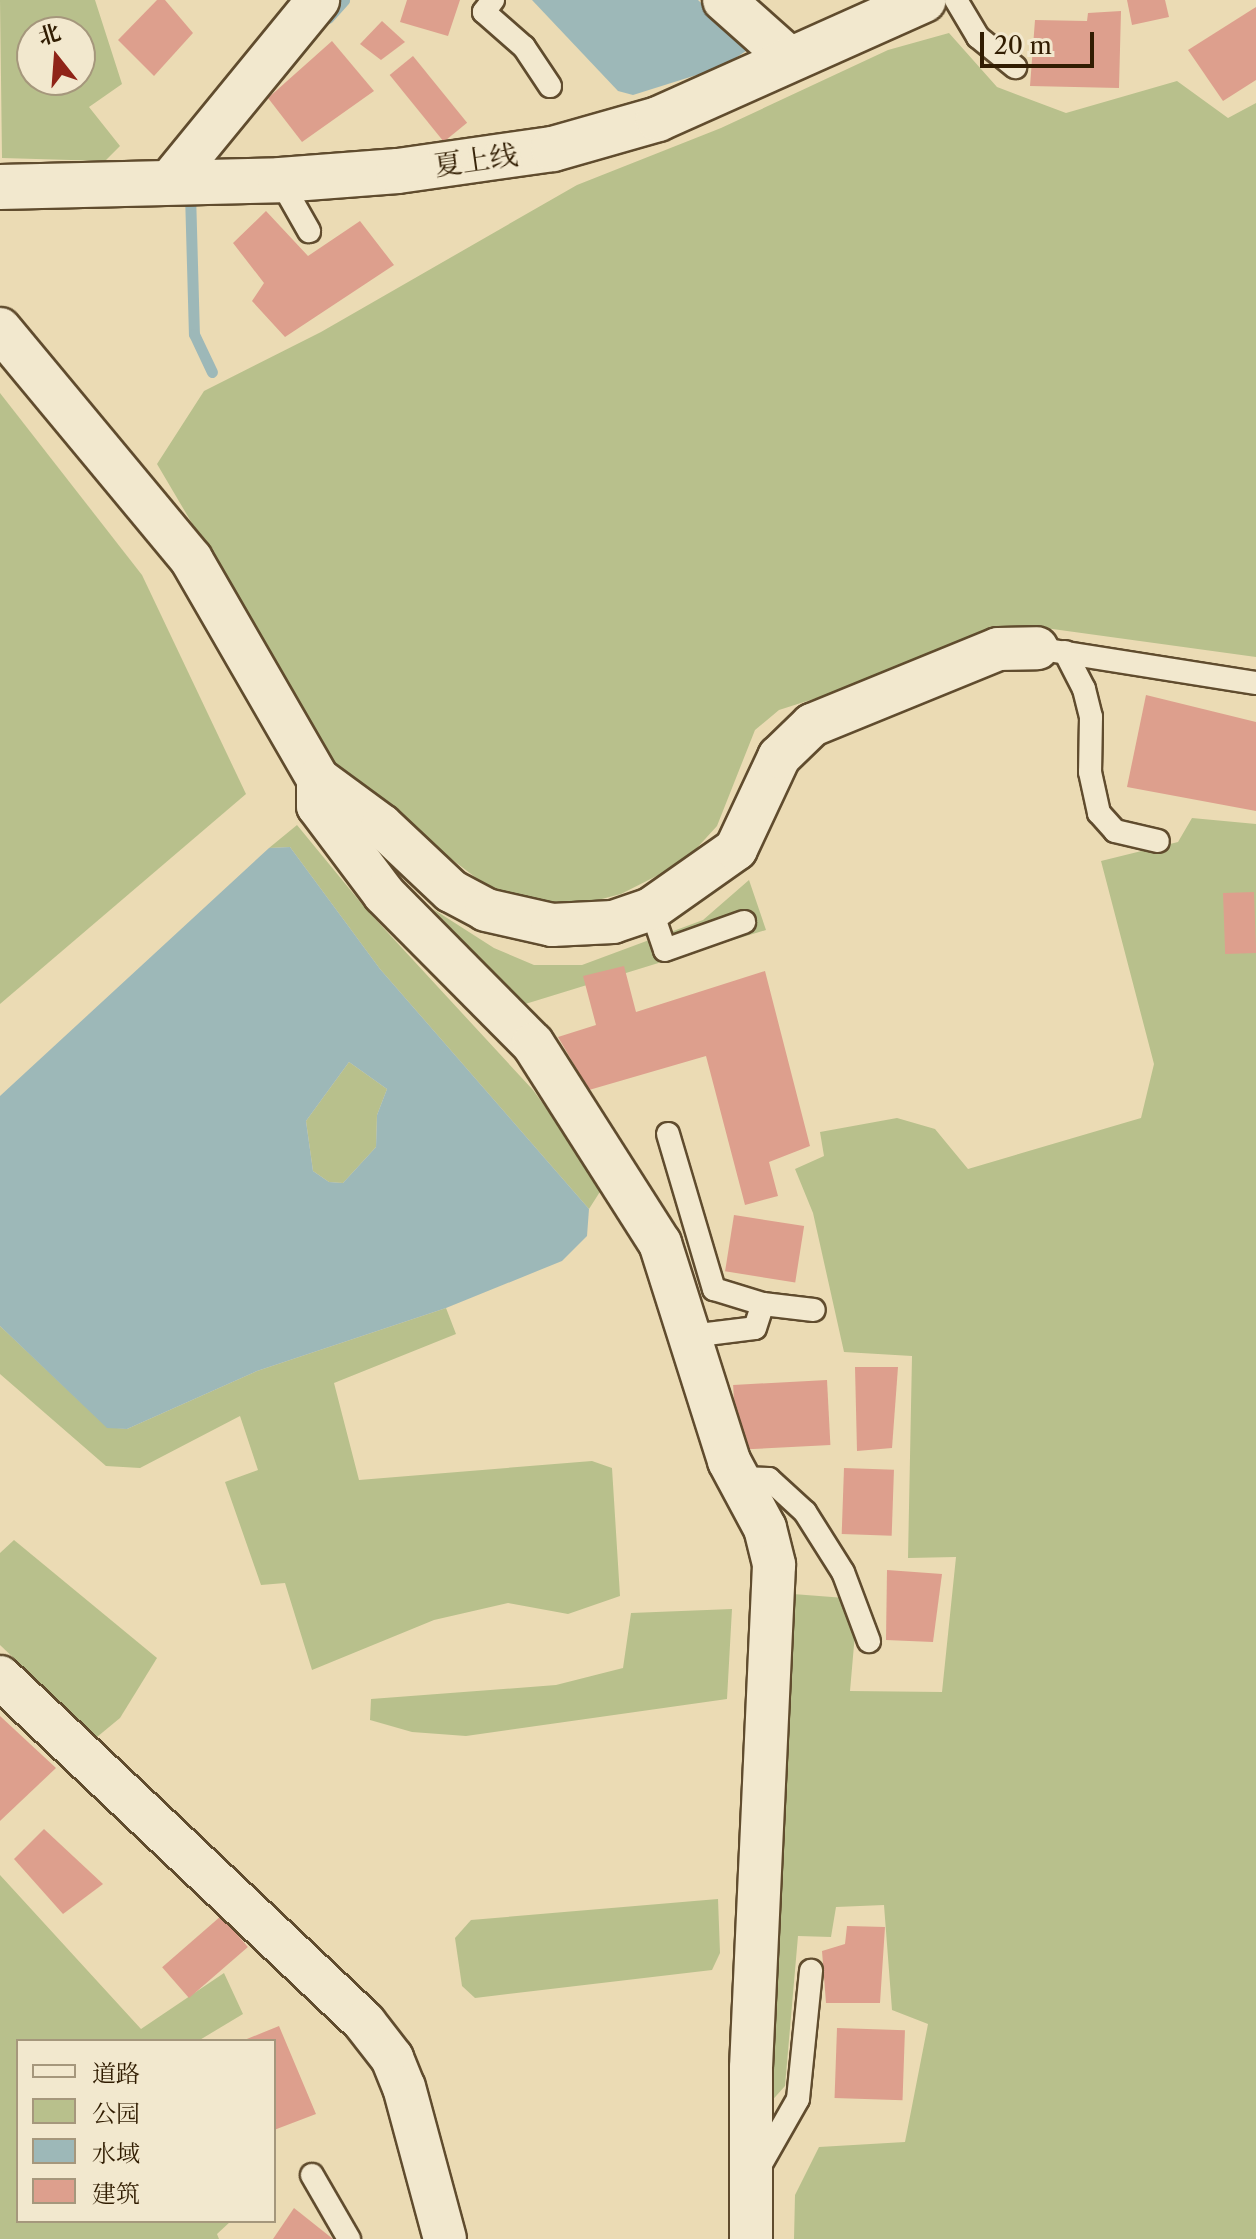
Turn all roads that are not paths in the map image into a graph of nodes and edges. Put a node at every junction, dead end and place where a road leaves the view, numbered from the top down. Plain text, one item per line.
1 (318, 0) edge
2 (493, 0) edge
3 (724, 0) edge
4 (924, 0) edge
5 (956, 0) edge
6 (788, 57) junction
7 (1015, 67) dead end
8 (550, 86) dead end
9 (280, 180) junction
10 (170, 181) junction
11 (0, 187) edge
12 (309, 231) dead end
13 (0, 329) edge
14 (1051, 650) junction
15 (1256, 683) edge
16 (318, 779) junction
17 (1158, 841) dead end
18 (651, 909) junction
19 (744, 922) dead end
20 (668, 1134) dead end
21 (763, 1304) junction
22 (814, 1310) dead end
23 (691, 1336) junction
24 (738, 1478) junction
25 (869, 1641) dead end
26 (0, 1677) edge
27 (811, 1971) dead end
28 (312, 2175) dead end
29 (751, 2183) junction
30 (349, 2239) edge
31 (445, 2239) edge
32 (751, 2239) edge

1 - 10 street
2 - 8 lane
3 - 6 street
4 - 6 street, 夏上线
5 - 7 lane
6 - 9 street, 夏上线
9 - 10 street, 夏上线
9 - 12 lane
10 - 11 street, 夏上线
13 - 16 street
14 - 15 lane
14 - 17 lane
14 - 18 street
16 - 18 street
16 - 23 street
18 - 19 lane
20 - 21 lane
21 - 22 lane
21 - 23 lane
23 - 24 street
24 - 25 lane
24 - 29 street
26 - 31 street
27 - 29 lane
28 - 30 lane
29 - 32 street

